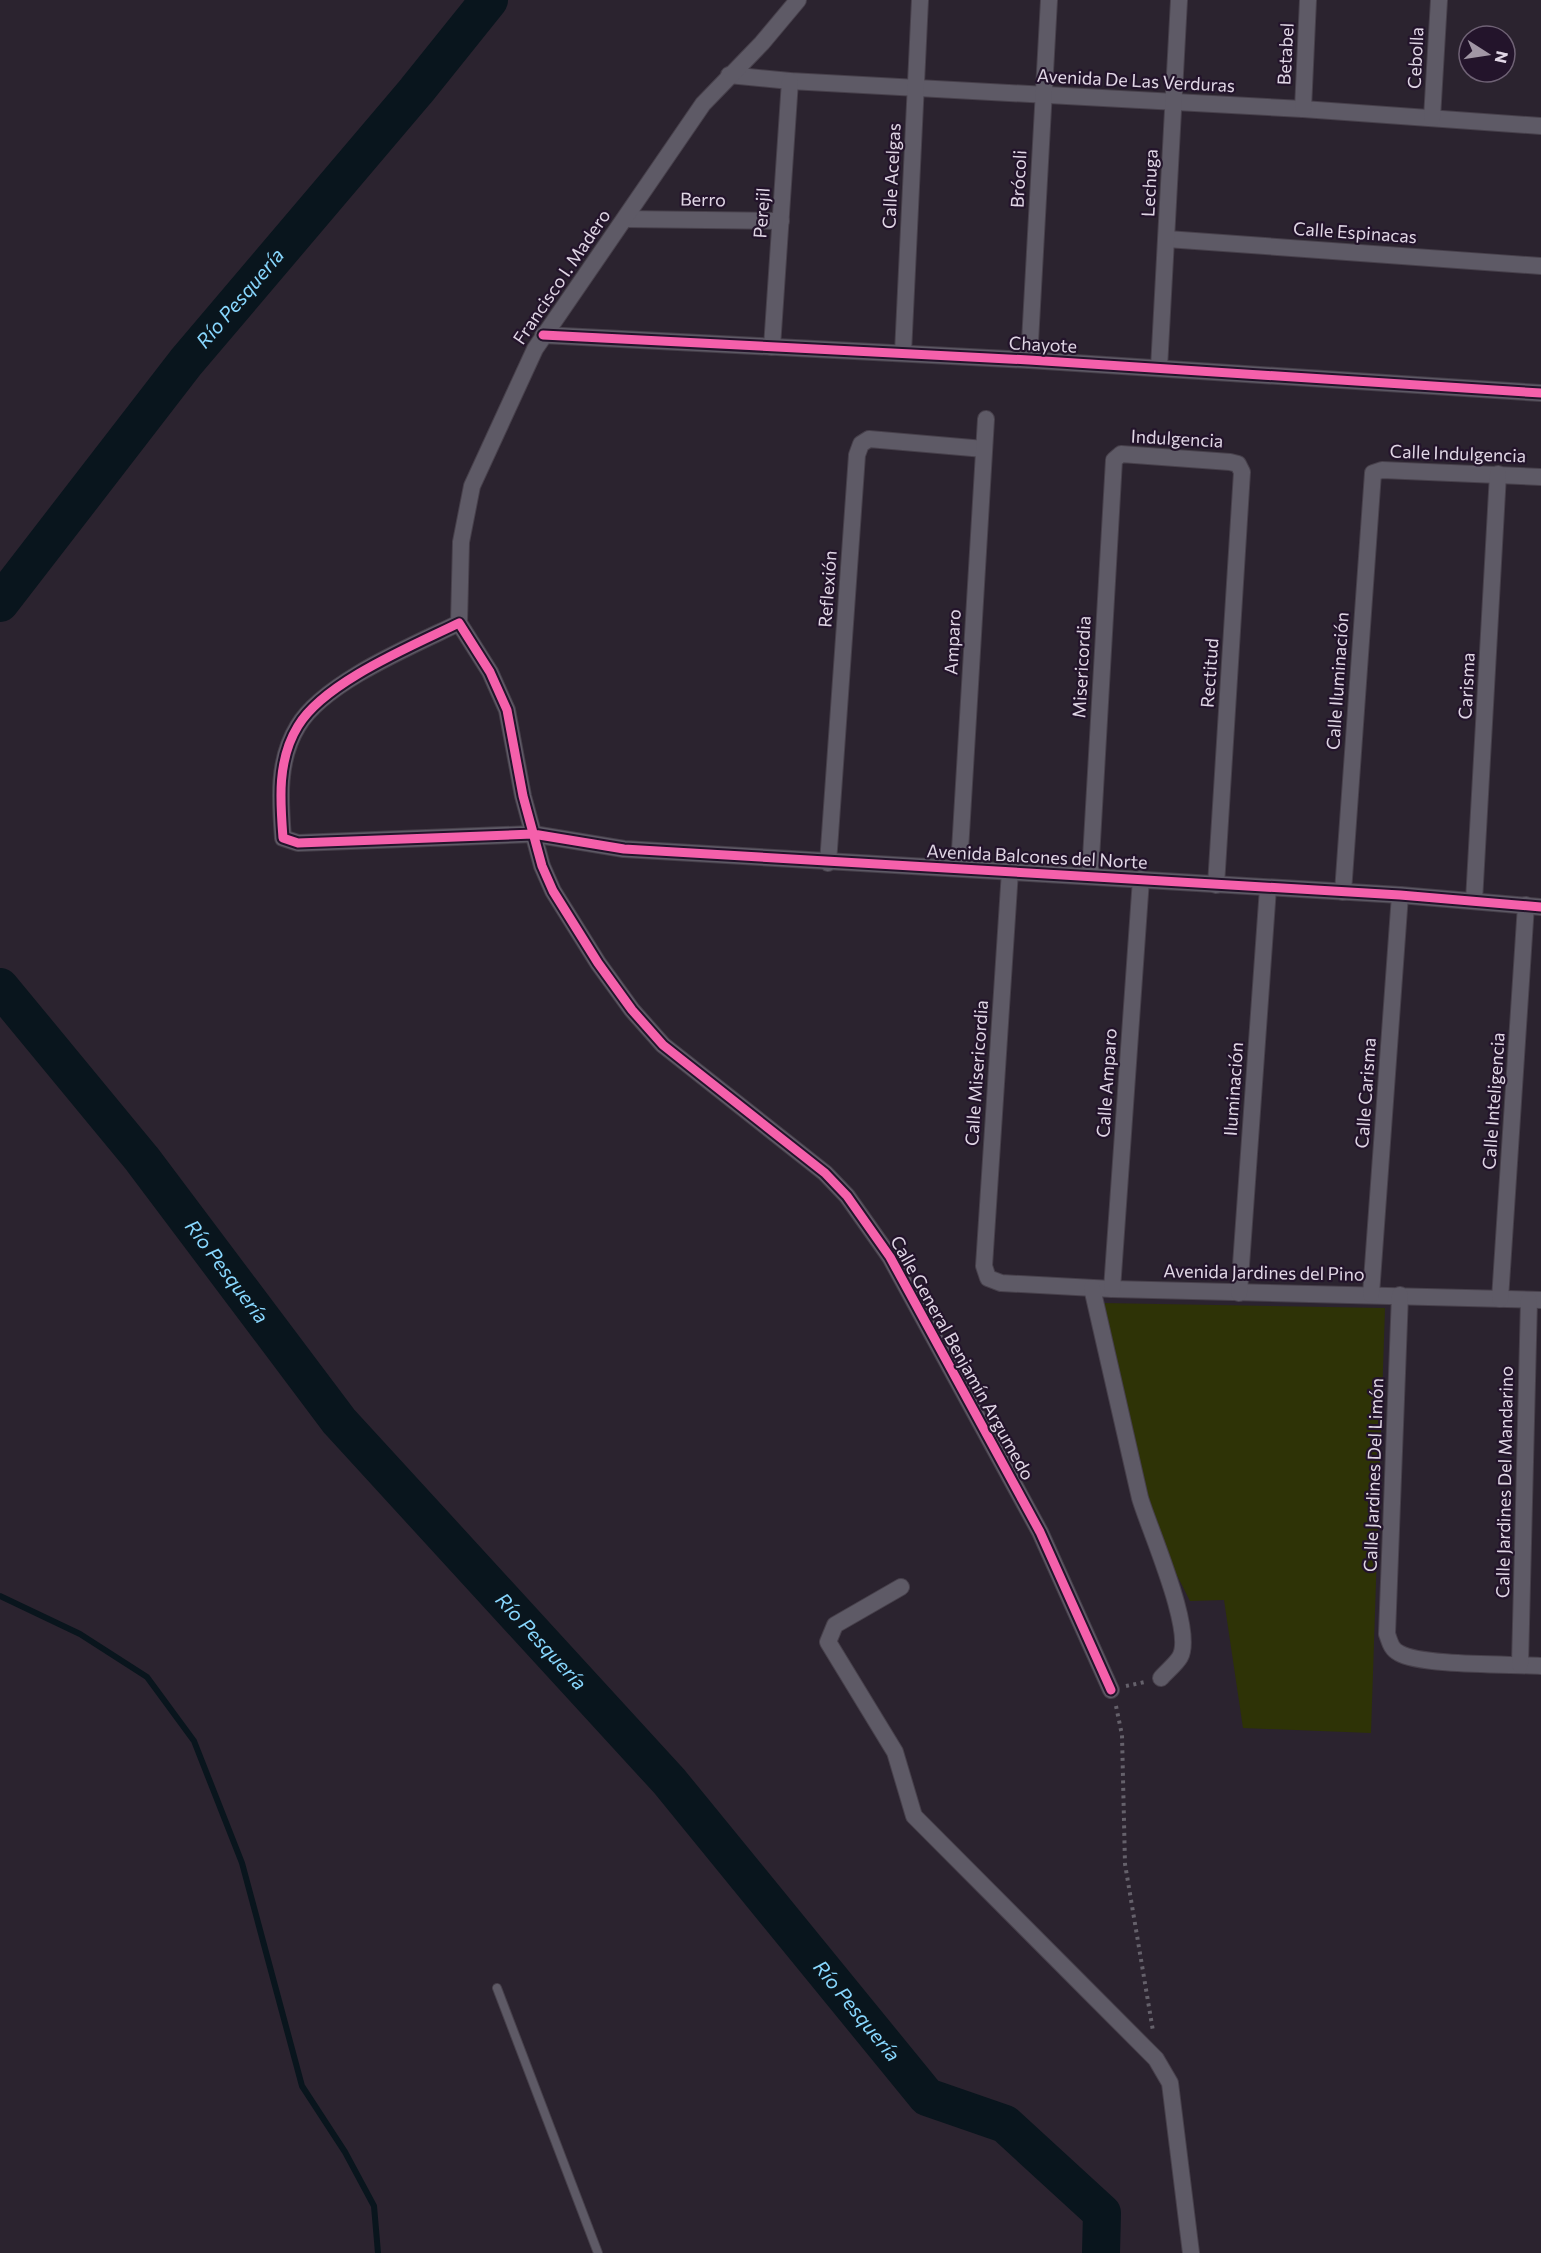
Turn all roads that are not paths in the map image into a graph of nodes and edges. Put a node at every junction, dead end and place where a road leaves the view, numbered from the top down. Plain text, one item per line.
1 (798, 0) edge
2 (920, 0) edge
3 (1049, 0) edge
4 (1179, 0) edge
5 (1308, 0) edge
6 (1439, 0) edge
7 (729, 75) junction
8 (790, 81) junction
9 (916, 87) junction
10 (1043, 96) junction
11 (1174, 103) junction
12 (1303, 109) junction
13 (1432, 118) junction
14 (1541, 126) edge
15 (625, 219) junction
16 (781, 221) junction
17 (1167, 239) junction
18 (1541, 266) edge
19 (543, 335) junction
20 (772, 347) junction
21 (903, 353) junction
22 (1029, 360) junction
23 (1159, 368) junction
24 (1541, 393) edge
25 (986, 419) dead end
26 (984, 449) junction
27 (1114, 460) joint
28 (1238, 464) joint
29 (1373, 473) joint
30 (1498, 474) junction
31 (1541, 477) edge
32 (459, 623) junction
33 (533, 834) junction
34 (828, 863) junction
35 (959, 867) junction
36 (1010, 871) junction
37 (1090, 876) junction
38 (1141, 879) junction
39 (1216, 885) junction
40 (1268, 888) junction
41 (1343, 892) junction
42 (1400, 895) junction
43 (1474, 900) junction
44 (1534, 906) edge
45 (988, 1278) joint
46 (1092, 1288) junction
47 (1112, 1289) junction
48 (1239, 1293) junction
49 (1371, 1294) junction
50 (1400, 1294) junction
51 (1500, 1299) junction
52 (1535, 1300) edge
53 (901, 1587) dead end
54 (1520, 1665) junction
55 (1541, 1666) edge
56 (1161, 1677) road end
57 (1112, 1690) road end
58 (497, 1988) dead end
59 (598, 2253) edge
60 (1191, 2253) edge

1 - 7 street, Francisco I. Madero
2 - 9 street, Calle Acelgas
3 - 10 street, Brócoli
4 - 11 street, Lechuga
5 - 12 street, Betabel
6 - 13 street, Cebolla
7 - 8 street, Avenida De Las Verduras
7 - 15 street, Francisco I. Madero
8 - 9 street, Avenida De Las Verduras
8 - 16 street, Perejil
9 - 10 street, Avenida De Las Verduras
9 - 21 street, Calle Acelgas
10 - 11 street, Avenida De Las Verduras
10 - 22 street, Brócoli
11 - 12 street, Avenida De Las Verduras
11 - 17 street, Lechuga
12 - 13 street, Avenida De Las Verduras
13 - 14 street, Avenida De Las Verduras
15 - 16 street, Berro
15 - 19 street, Francisco I. Madero
16 - 20 street, Perejil
17 - 18 street, Calle Espinacas
17 - 23 street, Lechuga
19 - 20 street, Chayote
19 - 32 street, Francisco I. Madero
20 - 21 street, Chayote
21 - 22 street, Chayote
22 - 23 street, Chayote
23 - 24 street, Chayote
25 - 26 street, Amparo
26 - 34 street, Reflexión
26 - 35 street, Amparo
27 - 28 street, Indulgencia
27 - 37 street, Misericordia
28 - 39 street, Rectitud
29 - 30 street, Calle Indulgencia
29 - 41 street, Calle Iluminación
30 - 31 street, Calle Indulgencia
30 - 43 street, Carisma
32 - 33 street, Calle General Benjamín Argumedo
32 - 33 street, Avenida Balcones del Norte
33 - 34 street, Avenida Balcones del Norte
33 - 57 street, Calle General Benjamín Argumedo
34 - 35 street, Avenida Balcones del Norte
35 - 36 street, Avenida Balcones del Norte
36 - 37 street, Avenida Balcones del Norte
36 - 45 street, Calle Misericordia
37 - 38 street, Avenida Balcones del Norte
38 - 39 street, Avenida Balcones del Norte
38 - 47 street, Calle Amparo
39 - 40 street, Avenida Balcones del Norte
40 - 41 street, Avenida Balcones del Norte
40 - 48 street, Iluminación
41 - 42 street, Avenida Balcones del Norte
42 - 43 street, Avenida Balcones del Norte
42 - 49 street, Calle Carisma
43 - 44 street, Avenida Balcones del Norte
44 - 51 street, Calle Inteligencia
45 - 46 street, Avenida Jardines del Pino
46 - 47 street, Avenida Jardines del Pino
46 - 56 street
47 - 48 street, Avenida Jardines del Pino
48 - 49 street, Avenida Jardines del Pino
49 - 50 street, Avenida Jardines del Pino
50 - 51 street, Avenida Jardines del Pino
50 - 54 street, Calle Jardines Del Limón
51 - 52 street, Avenida Jardines del Pino
52 - 54 street, Calle Jardines Del Mandarino
53 - 60 street
54 - 55 street
58 - 59 lane

